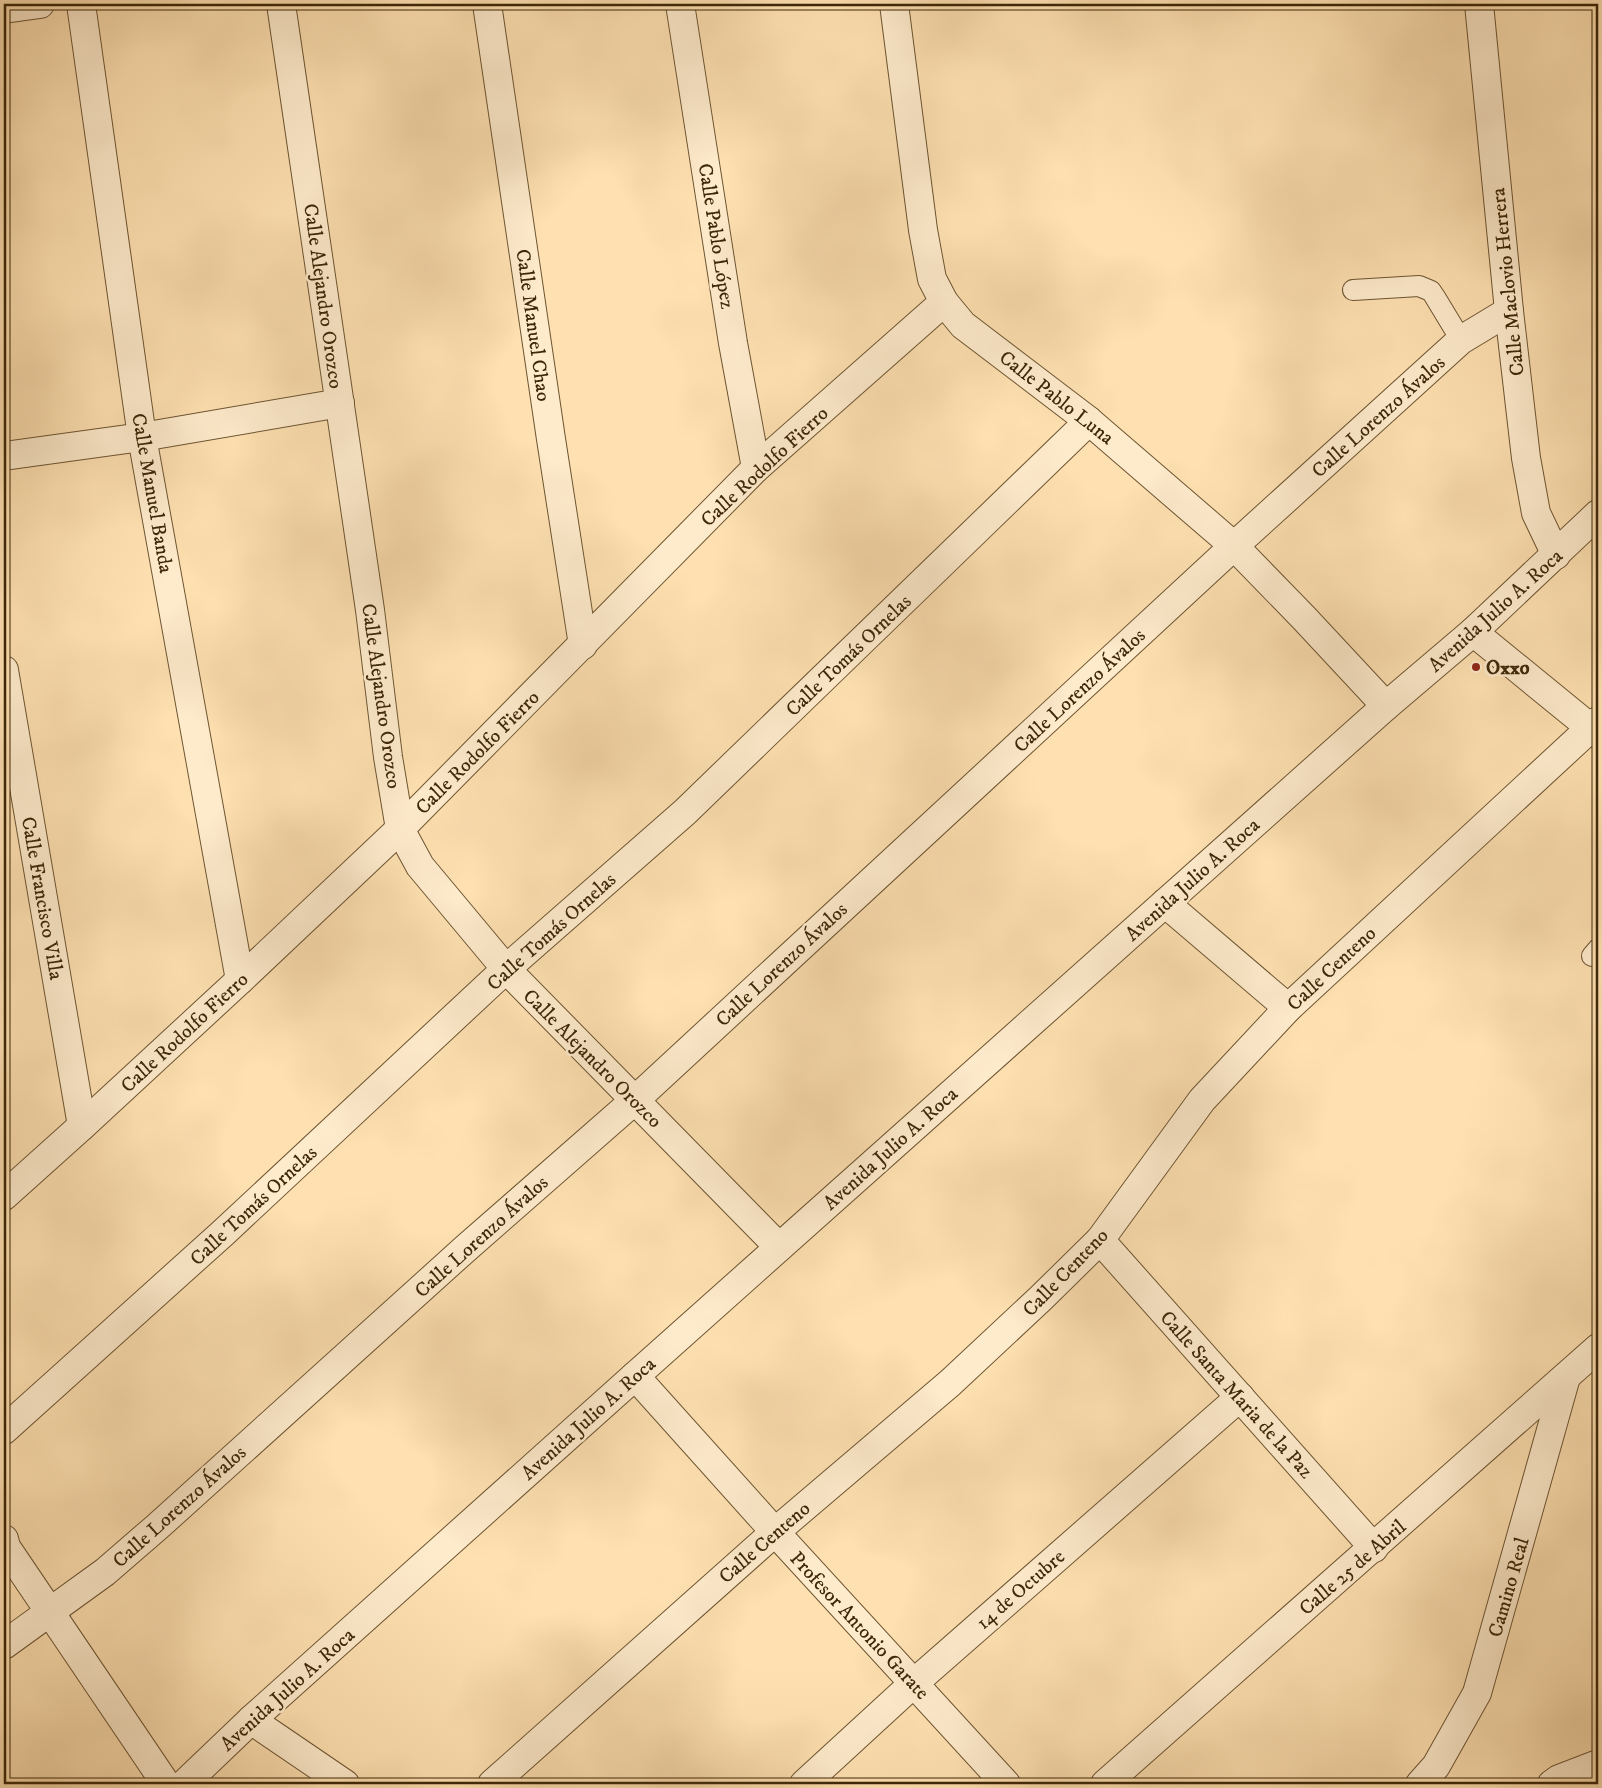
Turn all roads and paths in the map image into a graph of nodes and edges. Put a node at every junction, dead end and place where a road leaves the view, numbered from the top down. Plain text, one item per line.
1 (40, 4) edge
2 (81, 4) edge
3 (281, 4) edge
4 (487, 4) edge
5 (680, 4) edge
6 (894, 4) edge
7 (1479, 4) edge
8 (4, 10) edge
9 (1353, 290) dead end
10 (944, 302) junction
11 (1509, 311) junction
12 (1461, 340) junction
13 (340, 403) junction
14 (1089, 420) junction
15 (142, 437) junction
16 (4, 456) edge
17 (756, 468) junction
18 (1598, 514) edge
19 (1234, 546) junction
20 (1556, 555) junction
21 (1474, 632) junction
22 (583, 645) junction
23 (4, 670) edge
24 (1386, 706) junction
25 (1596, 728) edge
26 (400, 829) junction
27 (1165, 903) junction
28 (506, 969) junction
29 (240, 980) junction
30 (1288, 1008) junction
31 (634, 1100) junction
32 (82, 1126) junction
33 (4, 1196) edge
34 (1100, 1240) junction
35 (779, 1248) junction
36 (1598, 1348) edge
37 (635, 1376) junction
38 (1566, 1377) junction
39 (1240, 1397) junction
40 (4, 1430) edge
41 (775, 1532) junction
42 (5, 1544) edge
43 (1374, 1548) junction
44 (49, 1613) junction
45 (4, 1645) edge
46 (914, 1683) junction
47 (251, 1720) junction
48 (1598, 1764) edge
49 (1436, 1778) edge
50 (166, 1784) edge
51 (184, 1784) edge
52 (345, 1784) edge
53 (492, 1784) edge
54 (804, 1784) edge
55 (1006, 1784) edge
56 (1105, 1784) edge
57 (1552, 1784) edge

1 - 8 street
2 - 15 street, Calle Manuel Banda
3 - 13 street, Calle Alejandro Orozco
4 - 22 street, Calle Manuel Chao
5 - 17 street, Calle Pablo López
6 - 10 street, Calle Pablo Luna
7 - 11 street, Calle Maclovio Herrera
9 - 12 lane
10 - 14 street, Calle Pablo Luna
10 - 17 street, Calle Rodolfo Fierro
11 - 12 street, Calle Lorenzo Ávalos
11 - 20 street, Calle Maclovio Herrera
12 - 19 street, Calle Lorenzo Ávalos
13 - 15 street
13 - 26 street, Calle Alejandro Orozco
14 - 19 street, Calle Pablo Luna
14 - 28 street, Calle Tomás Ornelas
15 - 16 street
15 - 29 street, Calle Manuel Banda
17 - 22 street, Calle Rodolfo Fierro
18 - 20 street, Avenida Julio A. Roca
19 - 24 street, Calle Pablo Luna
19 - 31 street, Calle Lorenzo Ávalos
20 - 21 street, Avenida Julio A. Roca
21 - 24 street, Avenida Julio A. Roca
21 - 25 street
22 - 26 street, Calle Rodolfo Fierro
23 - 32 street, Calle Francisco Villa
24 - 27 street, Avenida Julio A. Roca
25 - 30 street, Calle Centeno
26 - 28 street, Calle Alejandro Orozco
26 - 29 street, Calle Rodolfo Fierro
27 - 30 street
27 - 35 street, Avenida Julio A. Roca
28 - 31 street, Calle Alejandro Orozco
28 - 40 street, Calle Tomás Ornelas
29 - 32 street, Calle Rodolfo Fierro
30 - 34 street, Calle Centeno
31 - 35 street, Calle Alejandro Orozco
31 - 44 street, Calle Lorenzo Ávalos
32 - 33 street, Calle Rodolfo Fierro
34 - 39 street, Calle Santa Maria de la Paz
34 - 41 street, Calle Centeno
35 - 37 street, Avenida Julio A. Roca
36 - 38 street, Calle 25 de Abril
37 - 41 street, Profesor Antonio Garate
37 - 47 street, Avenida Julio A. Roca
38 - 43 street, Calle 25 de Abril
38 - 49 street, Camino Real
39 - 43 street, Calle Santa Maria de la Paz
39 - 46 street, 14 de Octubre
41 - 46 street, Profesor Antonio Garate
41 - 53 street, Calle Centeno
42 - 44 street
43 - 56 street, Calle 25 de Abril
44 - 45 street, Calle Lorenzo Ávalos
44 - 50 street
46 - 54 street, 14 de Octubre
46 - 55 street, Profesor Antonio Garate
47 - 51 street, Avenida Julio A. Roca
47 - 52 street
48 - 57 street

